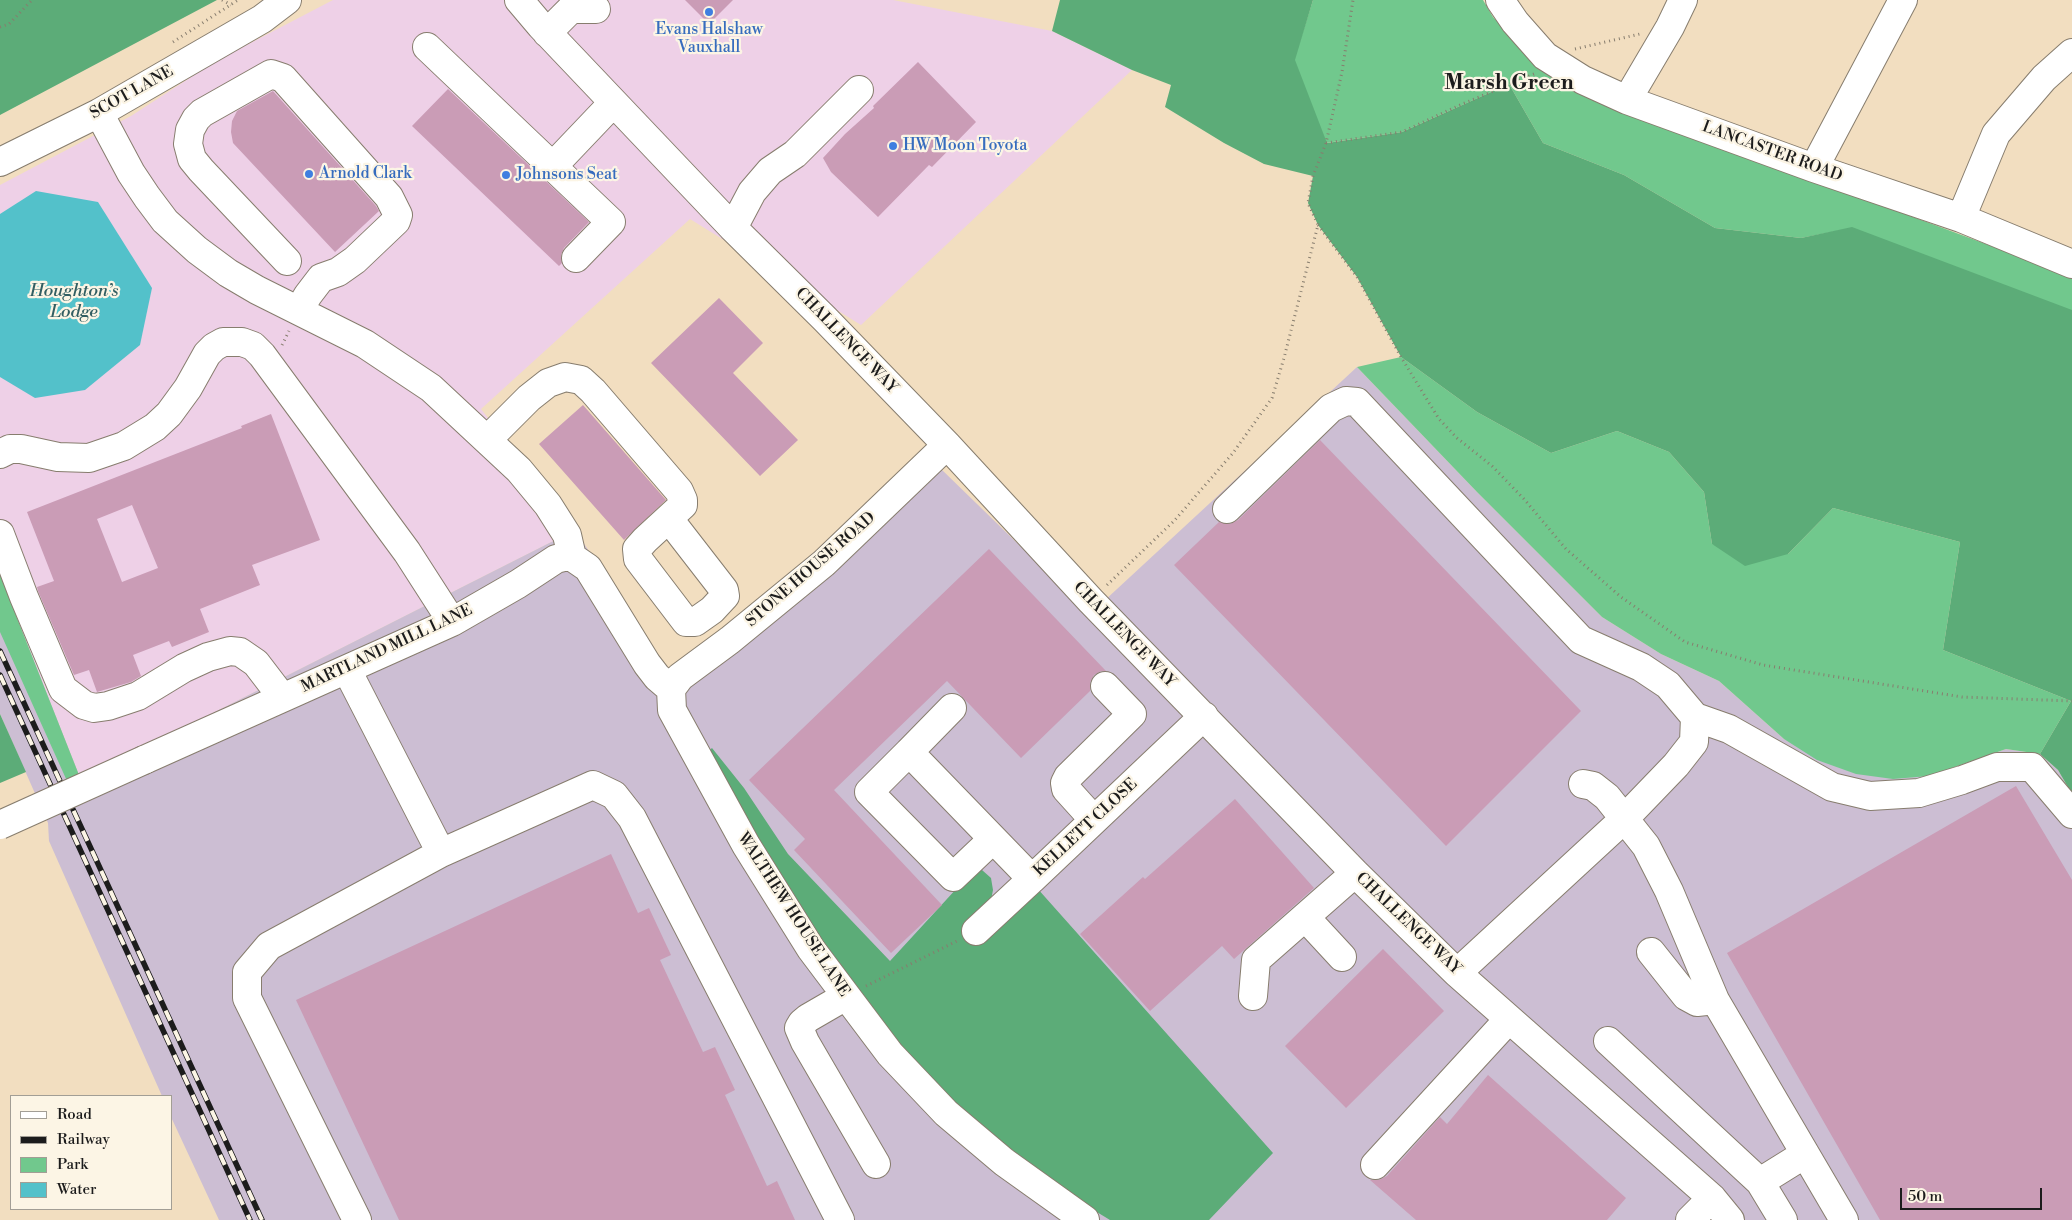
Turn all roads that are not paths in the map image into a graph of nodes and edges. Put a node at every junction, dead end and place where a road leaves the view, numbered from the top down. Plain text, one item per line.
1 (287, 0) edge
2 (311, 0) edge
3 (508, 0) edge
4 (519, 0) edge
5 (1500, 0) edge
6 (1683, 0) edge
7 (1903, 0) edge
8 (596, 9) dead end
9 (269, 10) edge
10 (544, 30) junction
11 (427, 47) dead end
12 (2072, 53) edge
13 (859, 90) dead end
14 (1627, 100) junction
15 (614, 103) junction
16 (99, 113) junction
17 (0, 162) edge
18 (553, 166) junction
19 (1814, 168) junction
20 (1961, 218) junction
21 (733, 228) junction
22 (576, 258) dead end
23 (287, 261) dead end
24 (2072, 264) edge
25 (300, 310) junction
26 (488, 440) junction
27 (947, 445) junction
28 (0, 454) edge
29 (1227, 509) dead end
30 (668, 519) dead end
31 (0, 534) edge
32 (572, 557) junction
33 (452, 622) junction
34 (347, 670) junction
35 (1105, 686) dead end
36 (671, 689) junction
37 (282, 697) junction
38 (952, 708) dead end
39 (1204, 716) junction
40 (1696, 717) junction
41 (909, 752) junction
42 (1582, 784) dead end
43 (2072, 814) edge
44 (1624, 818) junction
45 (1094, 820) junction
46 (0, 825) edge
47 (992, 840) junction
48 (441, 853) junction
49 (1355, 873) junction
50 (1032, 879) junction
51 (1305, 917) junction
52 (976, 931) road end
53 (1651, 952) dead end
54 (1342, 958) dead end
55 (1456, 972) junction
56 (846, 996) junction
57 (1253, 996) dead end
58 (1715, 1000) junction
59 (1509, 1019) junction
60 (1608, 1041) dead end
61 (1805, 1154) junction
62 (876, 1164) dead end
63 (1375, 1166) dead end
64 (1760, 1182) junction
65 (1712, 1198) junction
66 (357, 1220) edge
67 (840, 1220) edge
68 (1085, 1220) edge
69 (1690, 1220) edge
70 (1730, 1220) edge
71 (1783, 1220) edge
72 (1844, 1220) edge

1 - 9 street, SCOT LANE
2 - 9 street, SCOT LANE
3 - 10 street, CHALLENGE WAY
4 - 10 street, CHALLENGE WAY
5 - 14 street, LANCASTER ROAD
6 - 14 street
7 - 19 street
8 - 10 street
9 - 16 street, SCOT LANE
10 - 15 street, CHALLENGE WAY
11 - 18 street
12 - 20 street
13 - 21 street
14 - 19 street, LANCASTER ROAD
15 - 18 street
15 - 21 street, CHALLENGE WAY
16 - 17 street, SCOT LANE
16 - 25 street
18 - 22 street
19 - 20 street, LANCASTER ROAD
20 - 24 street, LANCASTER ROAD
21 - 27 street, CHALLENGE WAY
23 - 25 street
25 - 26 street
26 - 30 street
26 - 32 street
27 - 36 street, STONE HOUSE ROAD
27 - 39 street, CHALLENGE WAY
28 - 33 street
29 - 40 street
31 - 37 street
32 - 33 street, MARTLAND MILL LANE
32 - 36 street
33 - 34 street, MARTLAND MILL LANE
34 - 37 street, MARTLAND MILL LANE
34 - 48 street
35 - 45 street
36 - 56 street, WALTHEW HOUSE LANE
37 - 46 street, MARTLAND MILL LANE, bridge
38 - 41 street
39 - 45 street, KELLETT CLOSE
39 - 49 street, CHALLENGE WAY
40 - 43 street
40 - 44 street
41 - 47 street, KELLETT CLOSE
41 - 47 street
42 - 44 street
44 - 55 street
44 - 58 street
45 - 50 street, KELLETT CLOSE
47 - 50 street, KELLETT CLOSE
48 - 66 street
48 - 67 street
49 - 51 street
49 - 55 street, CHALLENGE WAY
50 - 52 street
51 - 54 street
51 - 57 street
53 - 58 street
55 - 59 street, CHALLENGE WAY
56 - 62 street
56 - 68 street, WALTHEW HOUSE LANE
58 - 61 street
59 - 63 street
59 - 65 street, CHALLENGE WAY
60 - 64 street
61 - 64 street
61 - 72 street
64 - 71 street
65 - 69 street
65 - 70 street, CHALLENGE WAY

